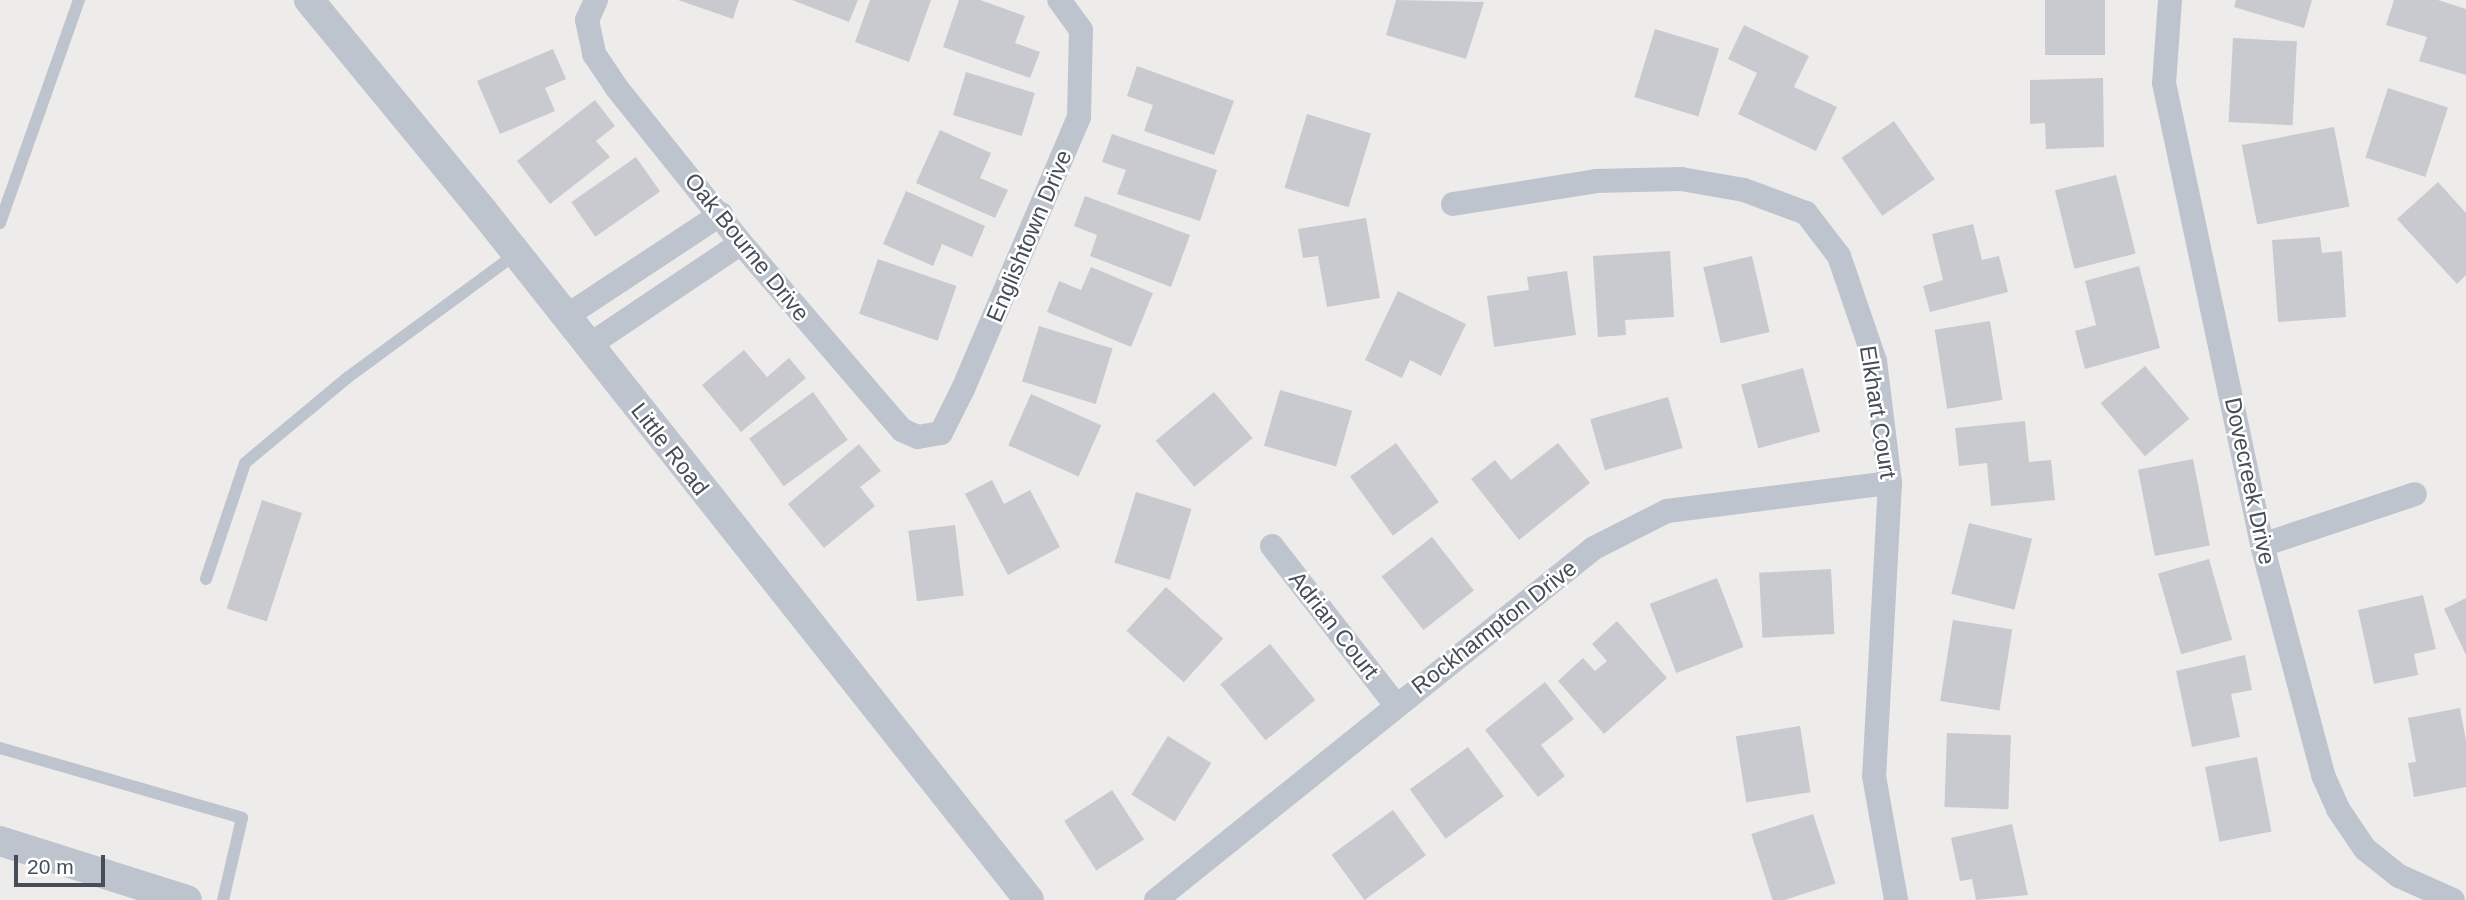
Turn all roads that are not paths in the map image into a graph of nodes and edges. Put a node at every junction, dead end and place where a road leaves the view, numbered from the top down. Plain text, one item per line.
1 (79, 0) edge
2 (309, 0) edge
3 (1059, 0) edge
4 (2170, 0) edge
5 (592, 10) edge
6 (1453, 204) dead end
7 (721, 214) junction
8 (0, 223) edge
9 (741, 243) junction
10 (516, 254) junction
11 (565, 317) junction
12 (588, 346) junction
13 (941, 433) joint
14 (1890, 483) junction
15 (2415, 494) dead end
16 (2262, 545) junction
17 (1272, 546) dead end
18 (206, 579) dead end
19 (1396, 705) junction
20 (0, 748) edge
21 (0, 841) edge
22 (187, 900) edge
23 (223, 900) edge
24 (1029, 900) edge
25 (1156, 900) edge
26 (1896, 900) edge
27 (2453, 900) edge

1 - 8 lane
2 - 10 street, Little Road
3 - 13 street, Englishtown Drive
4 - 16 street, Dovecreek Drive
5 - 7 street, Oak Bourne Drive
6 - 14 street, Elkhart Court
7 - 9 street, Oak Bourne Drive
7 - 11 street
9 - 12 street
9 - 13 street, Oak Bourne Drive
10 - 11 street, Little Road
10 - 18 lane
11 - 12 street, Little Road
12 - 24 street, Little Road
14 - 19 street, Rockhampton Drive
14 - 26 street, Elkhart Court
15 - 16 street
16 - 27 street, Dovecreek Drive
17 - 19 street, Adrian Court
19 - 25 street, Rockhampton Drive
20 - 23 lane
21 - 22 street

